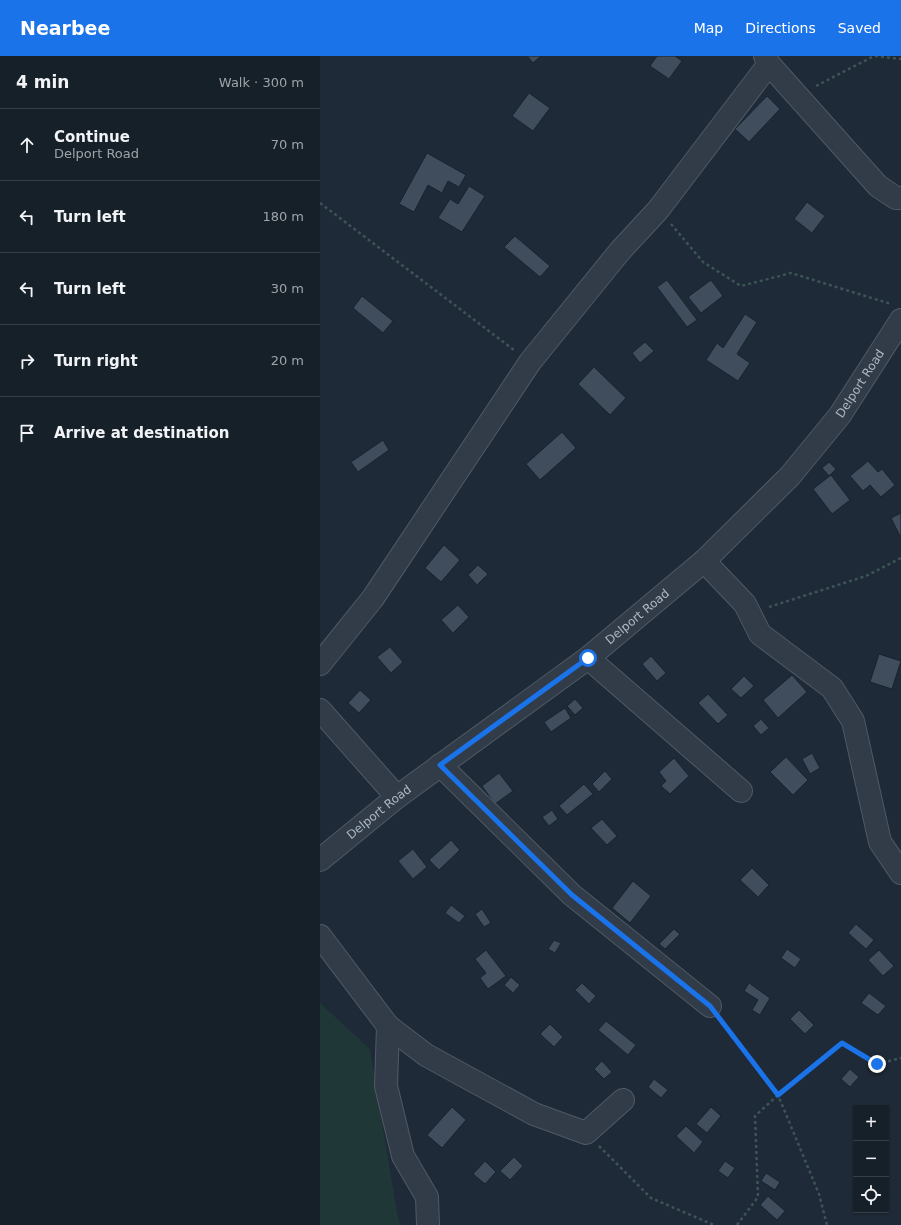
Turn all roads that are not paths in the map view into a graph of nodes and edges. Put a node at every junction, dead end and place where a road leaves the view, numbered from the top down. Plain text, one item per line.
1 (767, 60) edge
2 (901, 198) edge
3 (897, 313) edge
4 (704, 561) junction
5 (588, 658) junction
6 (320, 664) edge
7 (320, 710) edge
8 (440, 765) junction
9 (741, 791) dead end
10 (396, 797) junction
11 (320, 860) edge
12 (901, 873) edge
13 (320, 936) edge
14 (710, 1006) road end
15 (388, 1026) junction
16 (623, 1100) dead end
17 (428, 1225) edge

1 - 2 street
1 - 6 street
3 - 4 street, Delport Road
4 - 5 street, Delport Road
4 - 12 street
5 - 8 street, Delport Road
5 - 9 street
7 - 10 street
8 - 10 street, Delport Road
8 - 14 street
10 - 11 street, Delport Road
13 - 15 street
15 - 16 street
15 - 17 street

